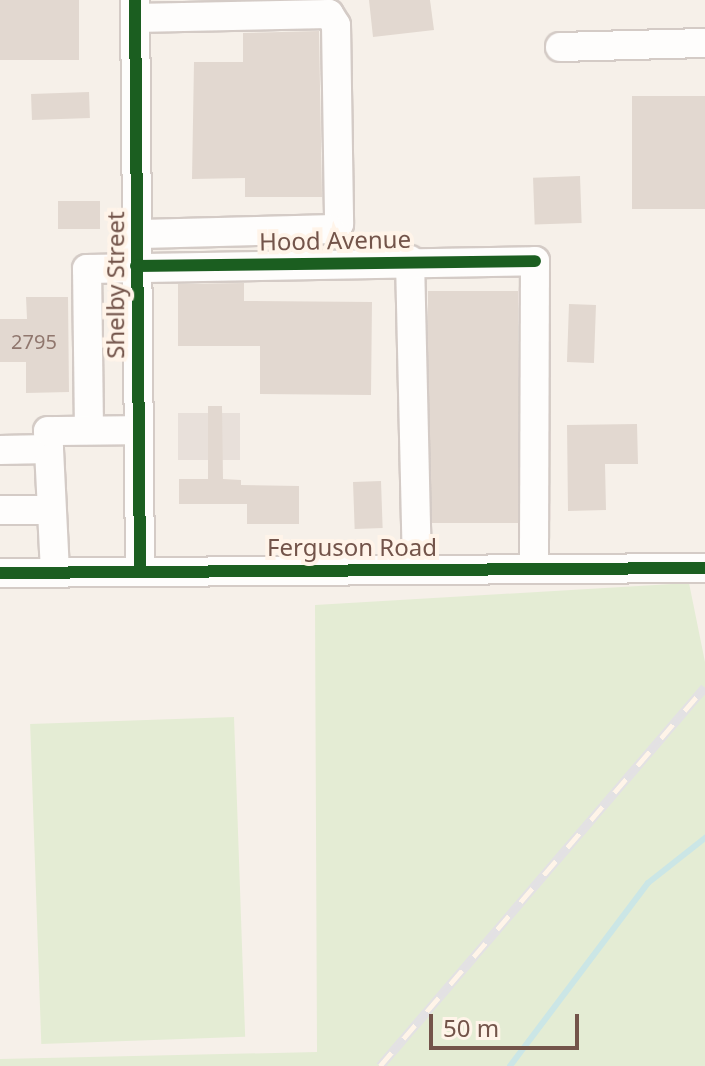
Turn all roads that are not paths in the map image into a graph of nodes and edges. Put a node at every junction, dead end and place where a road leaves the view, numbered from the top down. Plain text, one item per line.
1 (135, 9) edge
2 (705, 43) edge
3 (560, 47) dead end
4 (136, 234) junction
5 (410, 260) junction
6 (136, 266) junction
7 (89, 430) junction
8 (138, 430) junction
9 (49, 449) junction
10 (0, 450) edge
11 (0, 510) edge
12 (50, 510) junction
13 (705, 568) edge
14 (417, 569) junction
15 (534, 569) junction
16 (140, 570) junction
17 (55, 572) junction
18 (0, 573) edge

1 - 4 street, Shelby Street
1 - 4 street
2 - 3 street
4 - 6 street, Shelby Street
5 - 6 street, Hood Avenue
5 - 14 street
5 - 15 street, Hood Avenue
6 - 7 street, Hood Avenue
6 - 8 street, Shelby Street
7 - 8 street
7 - 9 street
8 - 16 street, Shelby Street
9 - 10 street
9 - 12 street
11 - 12 street
12 - 17 street
13 - 15 street, Ferguson Road
14 - 15 street, Ferguson Road
14 - 16 street, Ferguson Road
16 - 17 street, Ferguson Road
17 - 18 street, Ferguson Road

